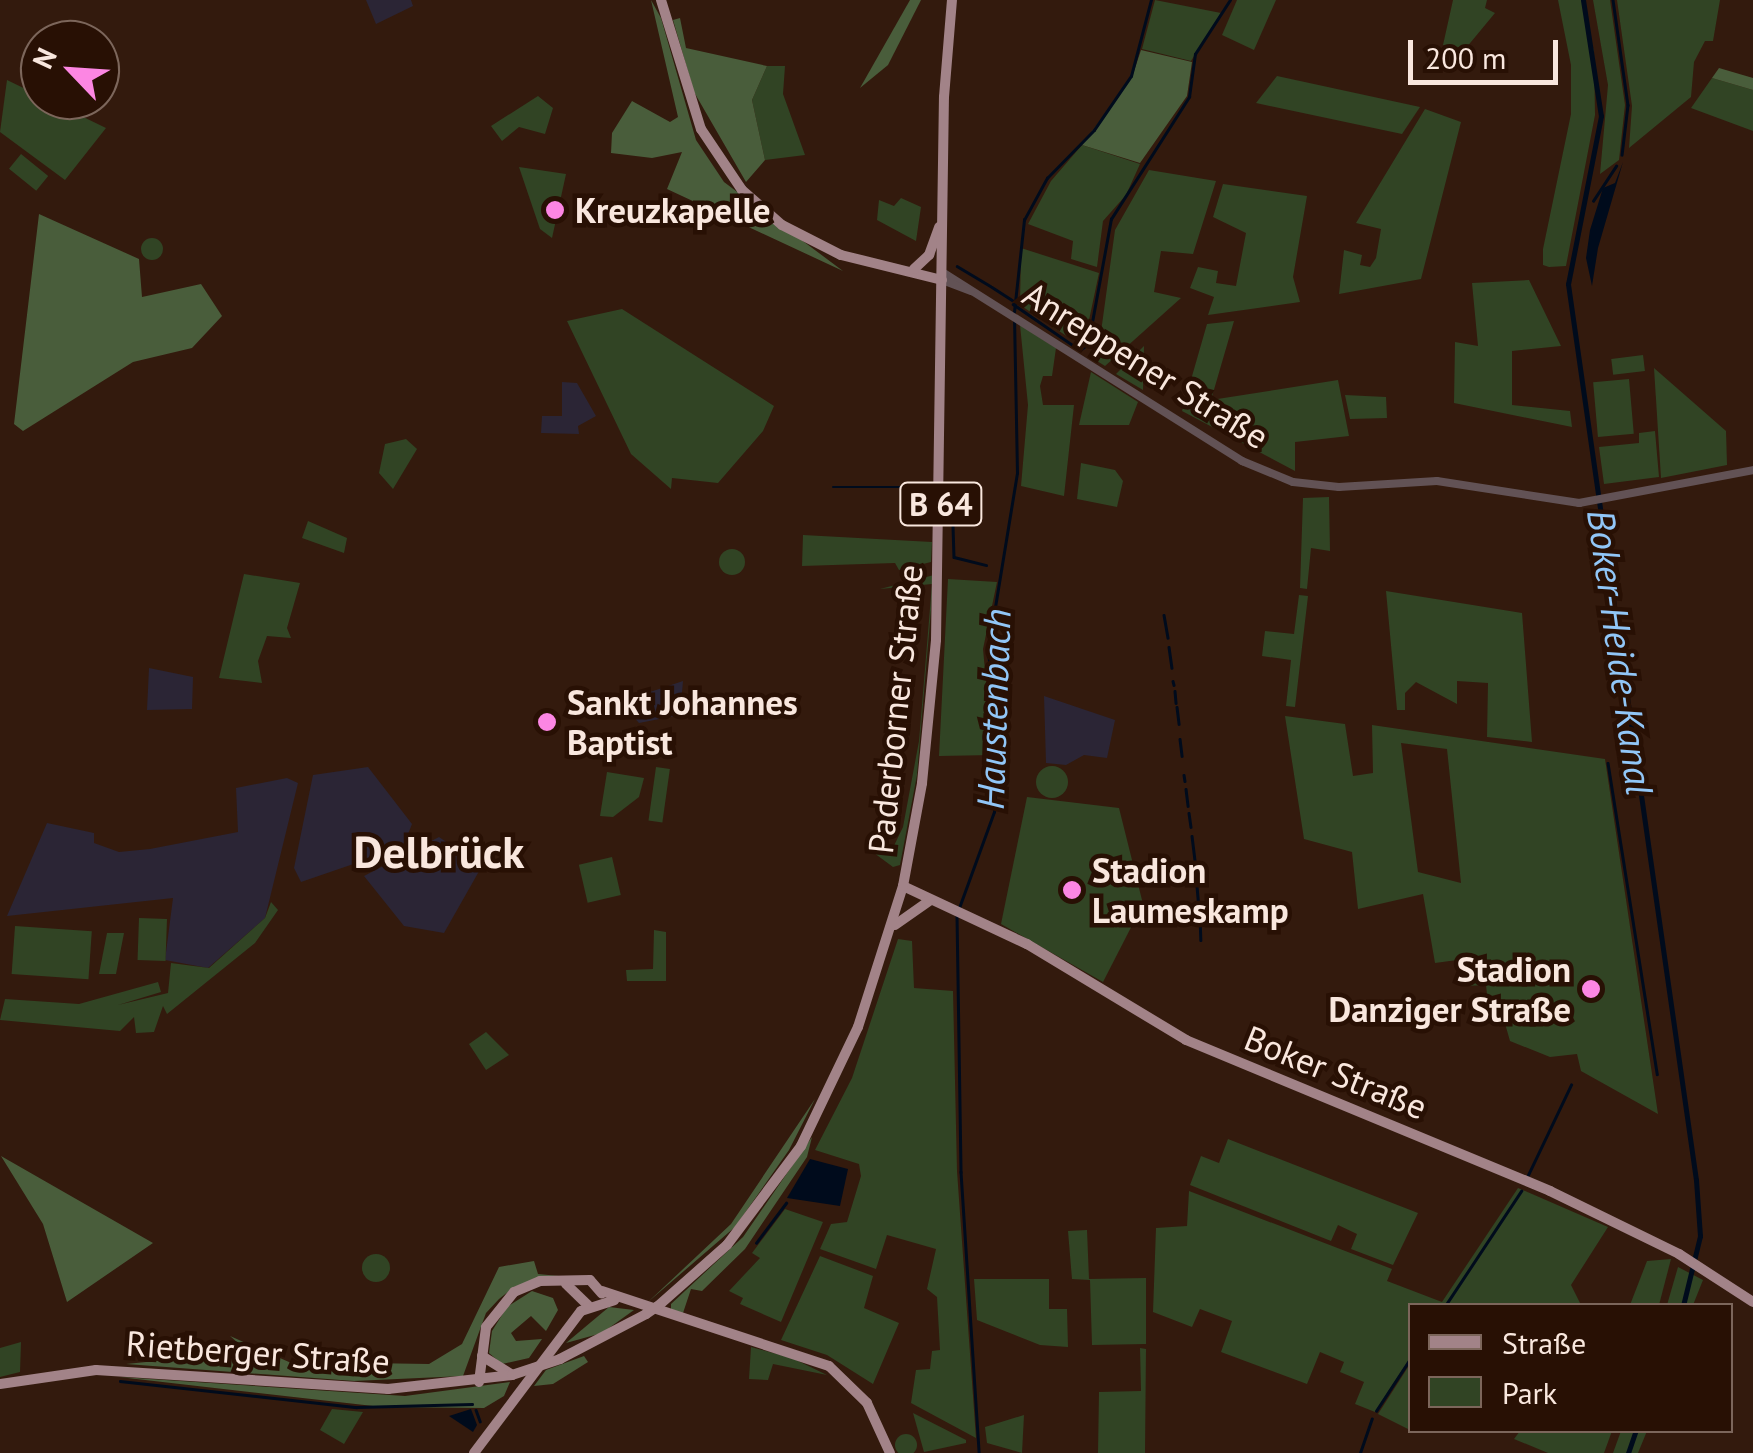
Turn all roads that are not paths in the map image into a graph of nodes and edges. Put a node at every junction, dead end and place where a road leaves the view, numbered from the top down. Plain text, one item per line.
1 (661, 0) edge
2 (952, 0) edge
3 (942, 217) junction
4 (911, 272) junction
5 (942, 281) junction
6 (1753, 470) edge
7 (903, 886) junction
8 (930, 900) junction
9 (891, 930) junction
10 (582, 1295) junction
11 (601, 1295) junction
12 (1753, 1302) edge
13 (482, 1352) junction
14 (512, 1374) junction
15 (483, 1381) junction
16 (0, 1384) edge
17 (474, 1453) edge
18 (890, 1453) edge

1 - 4 main road
2 - 3 main road, Paderborner Straße / B 64
3 - 4 main road
3 - 5 main road, Paderborner Straße / B 64
4 - 5 main road
5 - 6 street, Anreppener Straße
5 - 7 main road, Paderborner Straße / B 64
7 - 8 main road, Boker Straße
7 - 9 main road, Paderborner Straße / B 64
8 - 9 main road
8 - 12 main road, Boker Straße
9 - 14 main road, Paderborner Straße / B 64, bridge
10 - 11 main road
10 - 11 main road
10 - 13 main road
10 - 17 main road
11 - 18 main road
13 - 14 main road
13 - 15 main road
14 - 15 main road, Rietberger Straße / B 64
15 - 16 main road, Rietberger Straße / B 64

